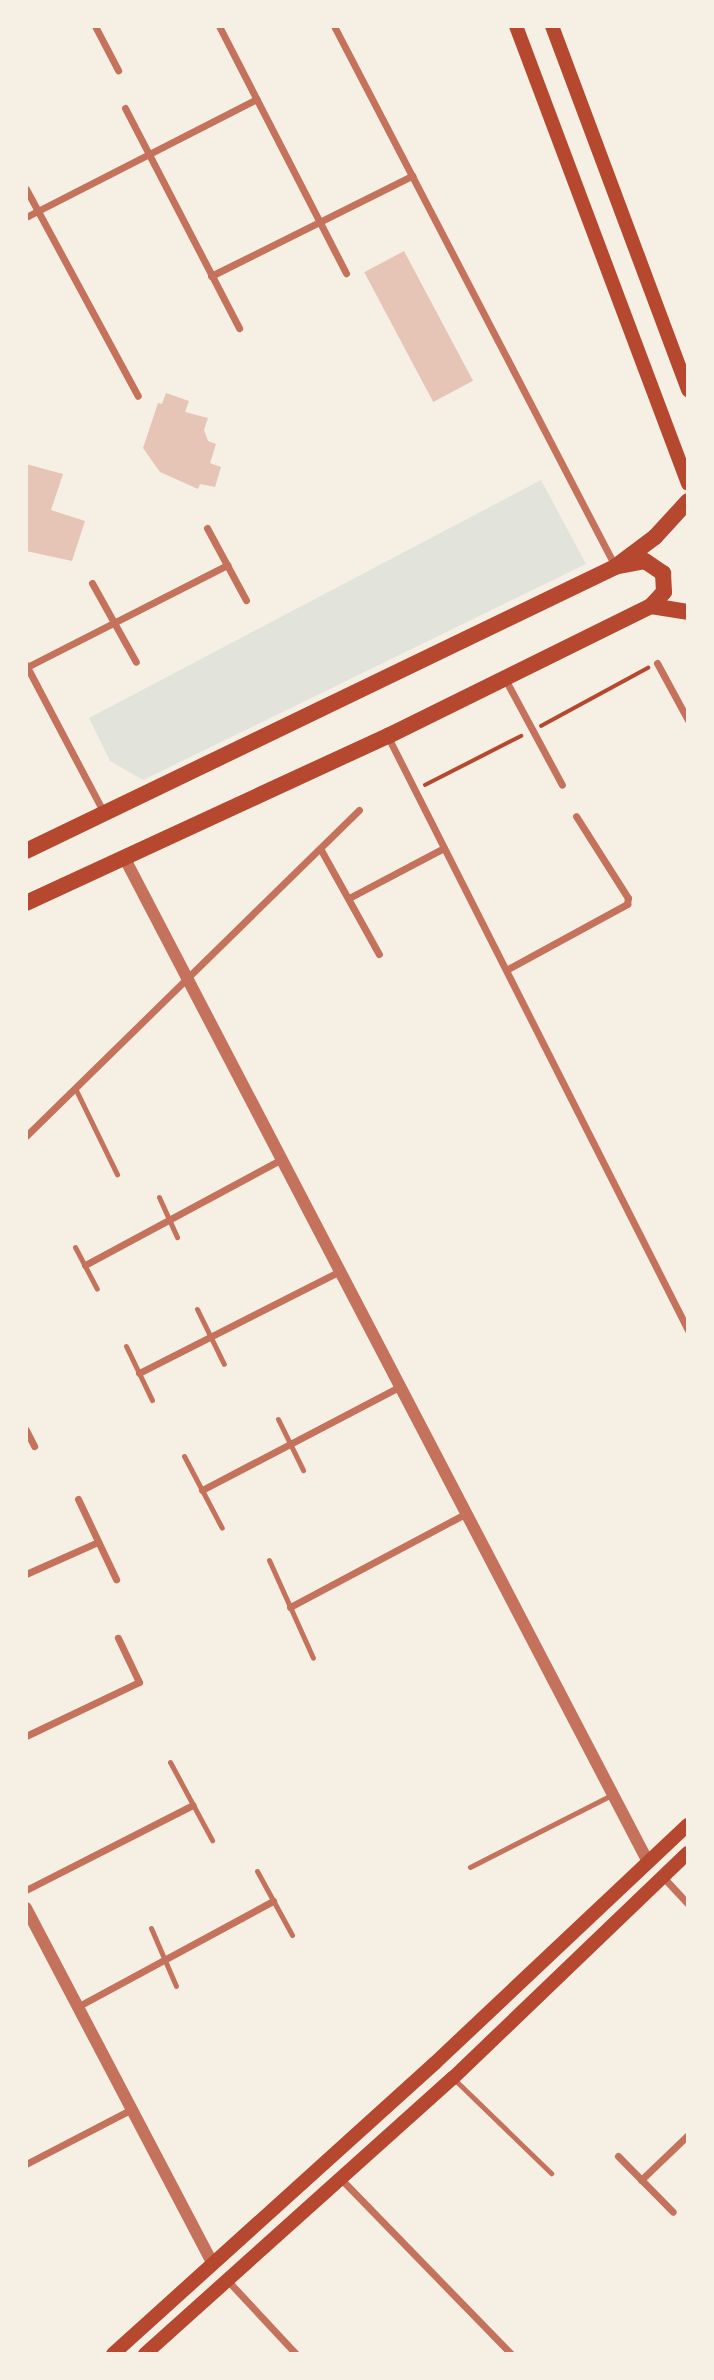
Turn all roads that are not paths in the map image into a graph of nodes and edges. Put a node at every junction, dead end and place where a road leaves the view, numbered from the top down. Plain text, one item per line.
1 (95, 26) edge
2 (219, 26) edge
3 (334, 26) edge
4 (516, 26) edge
5 (552, 26) edge
6 (118, 70) dead end
7 (257, 99) junction
8 (125, 108) dead end
9 (150, 154) junction
10 (412, 176) junction
11 (26, 189) edge
12 (38, 211) junction
13 (26, 217) edge
14 (320, 222) junction
15 (346, 272) dead end
16 (211, 276) junction
17 (239, 328) dead end
18 (688, 390) edge
19 (138, 396) dead end
20 (688, 484) edge
21 (688, 502) edge
22 (207, 528) dead end
23 (227, 565) junction
24 (615, 567) junction
25 (92, 583) dead end
26 (246, 600) dead end
27 (651, 606) junction
28 (688, 612) edge
29 (115, 624) junction
30 (136, 662) dead end
31 (657, 663) dead end
32 (27, 666) edge
33 (505, 678) junction
34 (686, 715) edge
35 (387, 736) junction
36 (562, 785) dead end
37 (359, 810) dead end
38 (104, 814) junction
39 (576, 816) dead end
40 (444, 848) junction
41 (321, 850) junction
42 (26, 851) edge
43 (124, 858) junction
44 (349, 898) junction
45 (26, 904) edge
46 (379, 954) dead end
47 (508, 969) junction
48 (187, 982) junction
49 (75, 1088) junction
50 (26, 1136) edge
51 (282, 1159) junction
52 (117, 1174) dead end
53 (159, 1197) dead end
54 (169, 1220) junction
55 (177, 1237) dead end
56 (75, 1247) dead end
57 (85, 1265) junction
58 (338, 1272) junction
59 (97, 1289) dead end
60 (197, 1309) dead end
61 (688, 1330) edge
62 (210, 1337) junction
63 (126, 1346) dead end
64 (224, 1364) dead end
65 (139, 1373) junction
66 (399, 1387) junction
67 (152, 1399) dead end
68 (278, 1419) dead end
69 (26, 1430) edge
70 (290, 1444) junction
71 (34, 1446) dead end
72 (184, 1456) dead end
73 (303, 1470) dead end
74 (202, 1490) junction
75 (78, 1499) dead end
76 (465, 1514) junction
77 (222, 1528) dead end
78 (98, 1542) junction
79 (269, 1560) dead end
80 (26, 1574) edge
81 (116, 1579) dead end
82 (290, 1607) junction
83 (118, 1638) dead end
84 (313, 1658) dead end
85 (26, 1736) edge
86 (170, 1762) dead end
87 (613, 1794) junction
88 (193, 1805) junction
89 (688, 1825) edge
90 (212, 1840) dead end
91 (688, 1853) edge
92 (648, 1862) junction
93 (470, 1867) dead end
94 (257, 1871) dead end
95 (662, 1876) junction
96 (26, 1890) edge
97 (273, 1901) junction
98 (688, 1904) edge
99 (26, 1908) edge
100 (31, 1928) edge
101 (151, 1928) dead end
102 (292, 1935) dead end
103 (564, 1942) junction
104 (576, 1956) junction
105 (165, 1960) junction
106 (176, 1986) dead end
107 (78, 2007) junction
108 (453, 2078) junction
109 (130, 2110) junction
110 (688, 2135) edge
111 (618, 2157) dead end
112 (26, 2164) edge
113 (551, 2173) dead end
114 (341, 2179) junction
115 (640, 2180) junction
116 (673, 2212) dead end
117 (213, 2264) junction
118 (228, 2281) junction
119 (113, 2354) edge
120 (145, 2354) edge
121 (296, 2354) edge
122 (511, 2354) edge

1 - 6 street
2 - 7 street
3 - 10 street
4 - 20 main road
5 - 18 main road
7 - 9 street
7 - 14 street
8 - 9 street
9 - 12 street
9 - 16 street
10 - 14 street
10 - 24 street
11 - 12 street
12 - 13 street
12 - 19 street
14 - 15 street
14 - 16 street
16 - 17 street
21 - 24 main road
22 - 23 street
23 - 26 street
23 - 29 street
24 - 27 main road
24 - 38 main road
25 - 29 street
27 - 28 main road
27 - 33 main road
29 - 30 street
29 - 32 street
31 - 34 street
32 - 38 street
33 - 35 main road
33 - 36 street
35 - 40 street
35 - 43 main road
37 - 41 street
38 - 42 main road
39 - 47 street
40 - 44 street
40 - 47 street
41 - 44 street
41 - 48 street
43 - 45 main road
43 - 48 street
44 - 46 street
47 - 61 street
48 - 49 street
48 - 51 street
49 - 50 street
49 - 52 lane
51 - 54 street
51 - 58 street
53 - 54 lane
54 - 55 lane
54 - 57 street
56 - 57 lane
57 - 59 lane
58 - 62 street
58 - 66 street
60 - 62 lane
62 - 64 lane
62 - 65 street
63 - 65 lane
65 - 67 lane
66 - 70 street
66 - 76 street
68 - 70 lane
69 - 71 street
70 - 73 lane
70 - 74 street
72 - 74 lane
74 - 77 lane
75 - 78 street
76 - 82 street
76 - 87 street
78 - 80 street
78 - 81 street
79 - 82 lane
82 - 84 lane
83 - 85 street
86 - 88 lane
87 - 92 street
87 - 93 lane
88 - 90 lane
88 - 96 street
89 - 92 main road
91 - 95 main road
92 - 103 main road
94 - 97 lane
95 - 98 street
95 - 104 main road
97 - 102 lane
97 - 105 street
99 - 100 street
100 - 107 street
101 - 105 lane
103 - 104 main road
103 - 117 main road
104 - 108 main road
105 - 106 lane
105 - 107 street
107 - 109 street
108 - 113 lane
108 - 114 main road
109 - 112 street
109 - 117 street
110 - 115 street
111 - 115 street
114 - 118 main road
114 - 122 street
115 - 116 street
117 - 119 main road
118 - 120 main road
118 - 121 street

